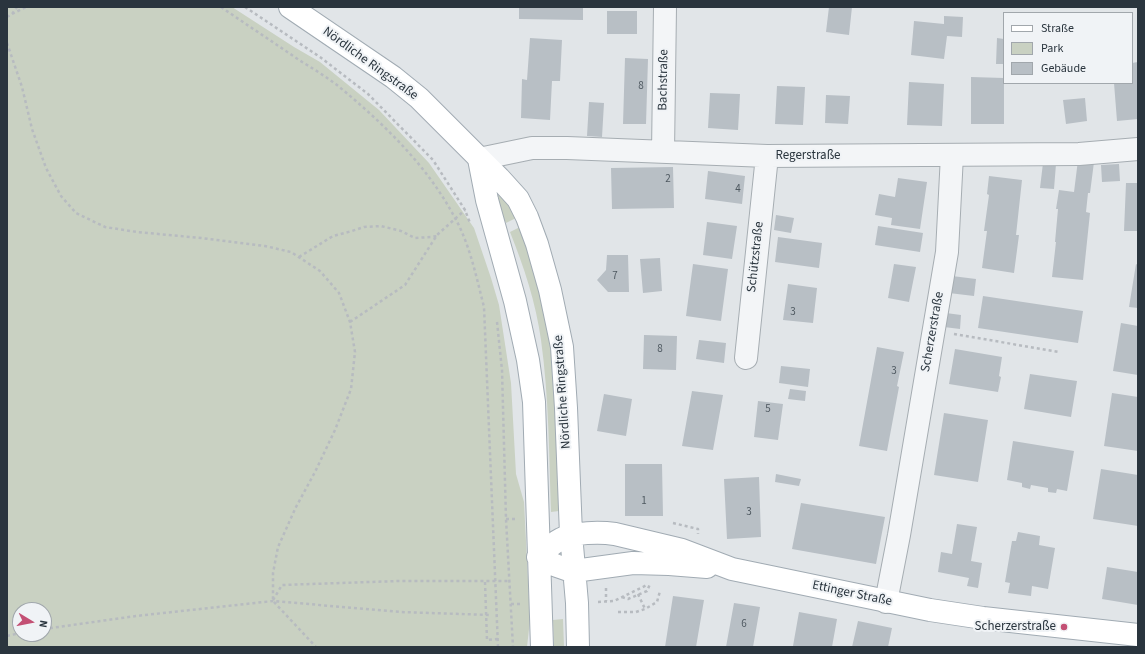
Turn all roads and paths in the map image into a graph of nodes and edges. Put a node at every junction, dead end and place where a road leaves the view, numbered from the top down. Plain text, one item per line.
1 (17, 7) edge
2 (26, 7) edge
3 (222, 7) edge
4 (245, 7) edge
5 (290, 7) edge
6 (665, 7) edge
7 (12, 14) junction
8 (7, 18) edge
9 (7, 42) edge
10 (1138, 149) edge
11 (663, 152) junction
12 (767, 156) junction
13 (952, 156) junction
14 (479, 159) junction
15 (465, 210) junction
16 (455, 218) junction
17 (471, 225) dead end
18 (438, 236) junction
19 (299, 257) junction
20 (496, 320) dead end
21 (350, 322) junction
22 (933, 331) junction
23 (1059, 352) dead end
24 (746, 358) dead end
25 (672, 523) dead end
26 (698, 529) dead end
27 (571, 534) junction
28 (538, 557) junction
29 (732, 568) junction
30 (574, 571) junction
31 (496, 581) junction
32 (485, 582) junction
33 (510, 582) junction
34 (650, 584) dead end
35 (660, 591) dead end
36 (638, 594) junction
37 (621, 597) dead end
38 (273, 601) junction
39 (886, 602) junction
40 (644, 609) junction
41 (618, 612) dead end
42 (486, 615) junction
43 (492, 615) dead end
44 (52, 628) edge
45 (1138, 635) edge
46 (498, 639) junction
47 (316, 647) edge
48 (498, 647) edge
49 (513, 647) edge
50 (542, 647) edge
51 (578, 647) edge

1 - 7 path
2 - 7 path
3 - 16 path
4 - 15 path
5 - 14 main road, Nördliche Ringstraße
6 - 11 street, Bachstraße
7 - 8 path
9 - 19 path
10 - 13 street, Regerstraße
11 - 12 street, Regerstraße
11 - 14 street, Regerstraße
12 - 13 street, Regerstraße
12 - 24 street, Schützstraße
13 - 22 street, Scherzerstraße
14 - 27 main road, Nördliche Ringstraße
14 - 28 main road
15 - 16 path
15 - 17 path
16 - 18 path
16 - 31 path
18 - 19 path
18 - 21 path
19 - 21 path
20 - 33 path
21 - 38 path
22 - 23 path
22 - 39 street, Scherzerstraße
25 - 26 path
27 - 28 main road
27 - 29 main road, Ettinger Straße
27 - 30 main road, Nördliche Ringstraße
28 - 30 main road
28 - 50 main road
29 - 30 main road
29 - 39 main road, Ettinger Straße
30 - 51 main road, Nördliche Ringstraße
31 - 32 path
31 - 33 path
31 - 46 path
32 - 38 path
32 - 42 path
33 - 49 path
34 - 36 path
35 - 40 path
36 - 37 path
36 - 40 path
38 - 42 path
38 - 44 path
38 - 47 path
39 - 45 main road, Ettinger Straße
40 - 41 path
42 - 43 path
42 - 46 path
46 - 48 path

